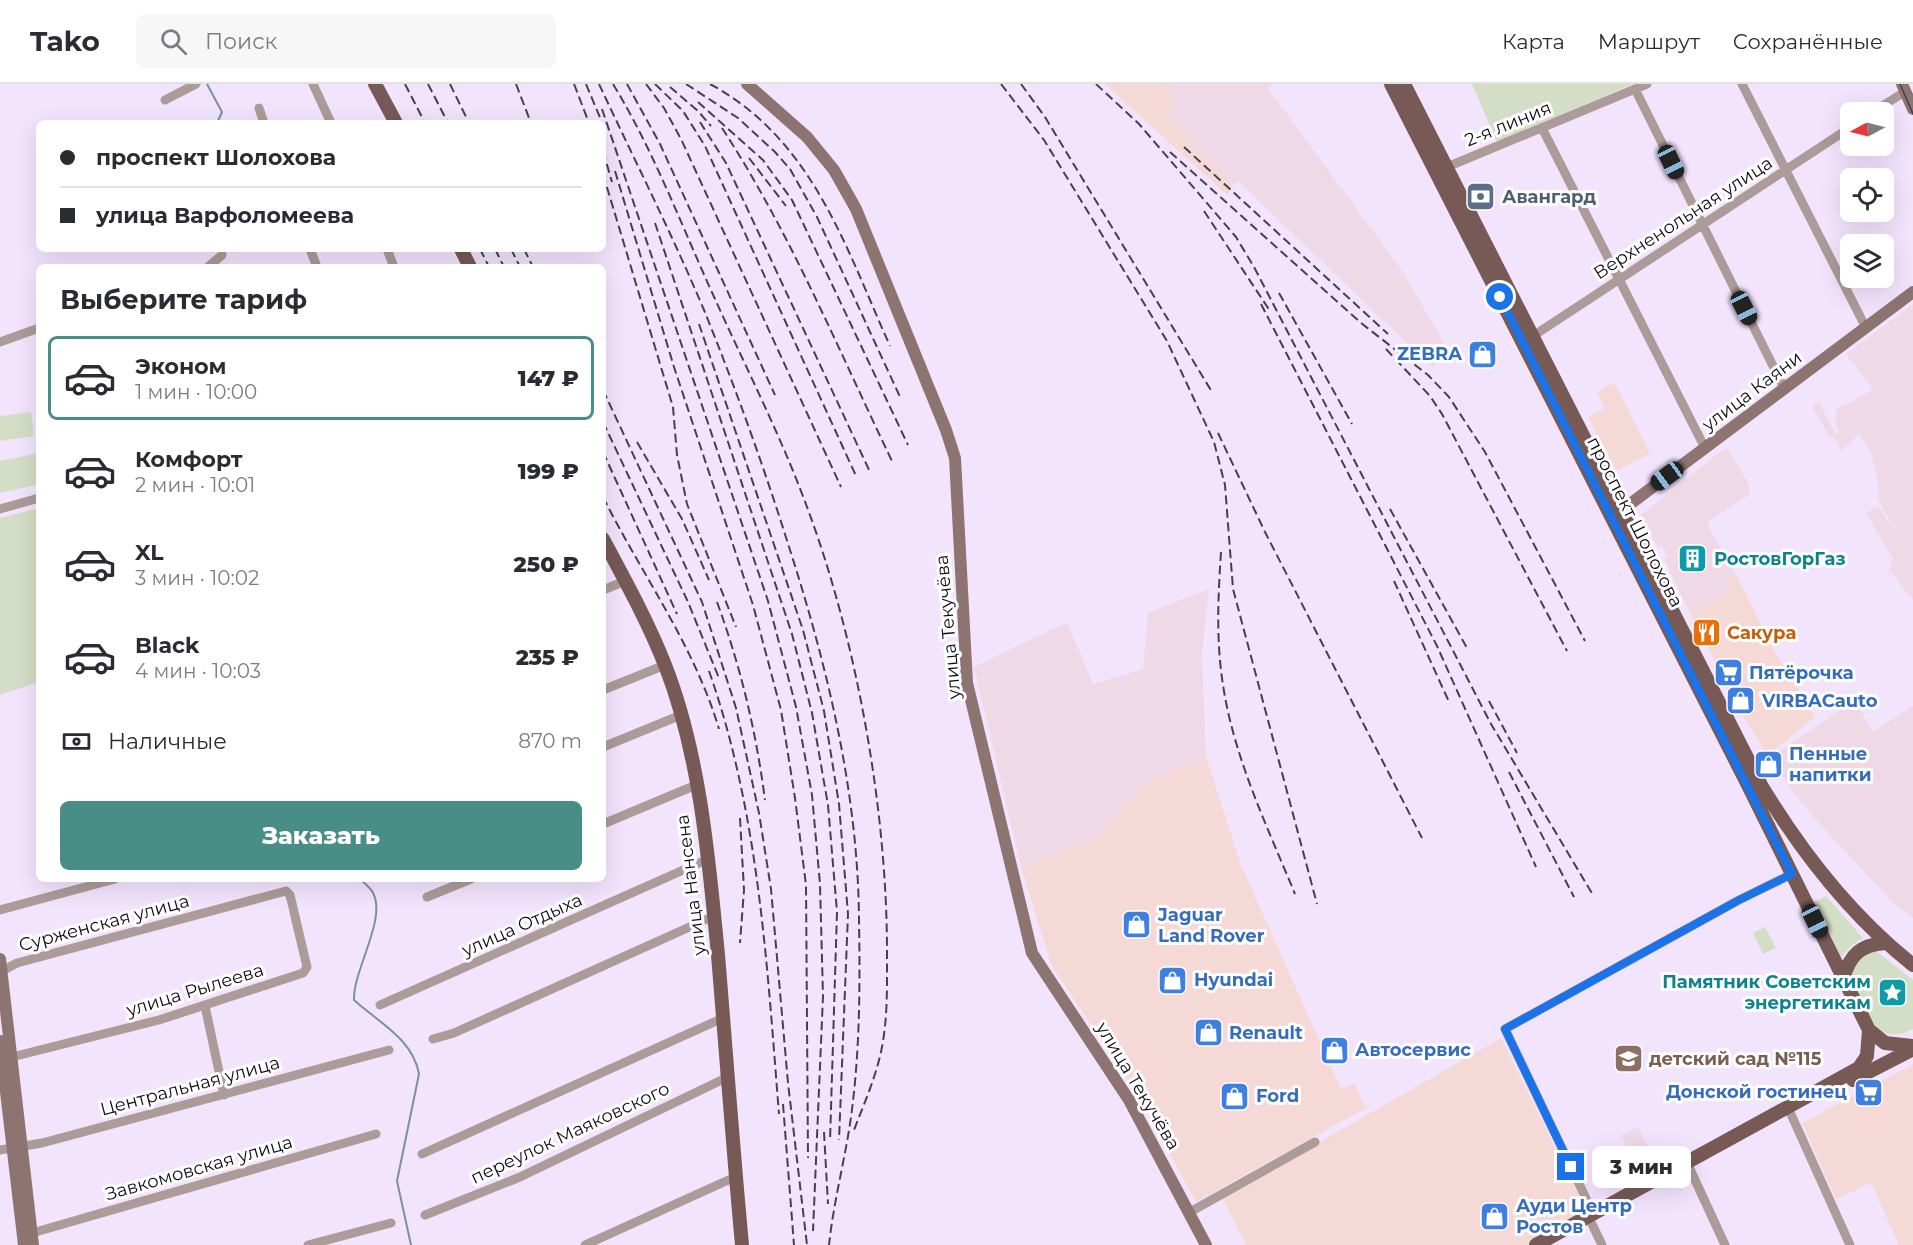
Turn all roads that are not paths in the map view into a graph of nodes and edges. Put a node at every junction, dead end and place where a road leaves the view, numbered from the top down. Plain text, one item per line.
1 (196, 84) edge
2 (313, 84) edge
3 (375, 84) edge
4 (747, 84) edge
5 (1391, 84) edge
6 (1404, 84) edge
7 (1647, 84) edge
8 (1742, 84) edge
9 (1904, 88) edge
10 (1635, 89) junction
11 (165, 100) dead end
12 (1886, 102) edge
13 (259, 108) dead end
14 (1913, 109) edge
15 (263, 120) edge
16 (330, 120) edge
17 (394, 120) edge
18 (1542, 128) junction
19 (1840, 134) edge
20 (1447, 166) junction
21 (1785, 171) junction
22 (1702, 225) junction
23 (222, 255) dead end
24 (212, 264) edge
25 (1620, 280) junction
26 (1913, 292) edge
27 (1866, 328) junction
28 (36, 329) edge
29 (1533, 336) junction
30 (0, 342) edge
31 (1785, 390) junction
32 (1705, 448) junction
33 (36, 499) edge
34 (0, 509) edge
35 (1617, 513) junction
36 (606, 545) edge
37 (625, 581) junction
38 (606, 589) edge
39 (665, 666) junction
40 (606, 689) edge
41 (681, 715) junction
42 (606, 746) edge
43 (696, 785) junction
44 (606, 823) edge
45 (708, 858) junction
46 (1792, 874) junction
47 (104, 882) edge
48 (464, 882) edge
49 (286, 891) joint
50 (427, 897) dead end
51 (0, 910) edge
52 (714, 916) junction
53 (1885, 943) junction
54 (1, 965) edge
55 (1913, 965) edge
56 (1843, 978) junction
57 (380, 1005) dead end
58 (205, 1006) junction
59 (723, 1018) junction
60 (1869, 1030) junction
61 (433, 1039) dead end
62 (0, 1041) edge
63 (1913, 1047) edge
64 (388, 1050) dead end
65 (12, 1057) junction
66 (728, 1077) junction
67 (224, 1095) junction
68 (1790, 1112) junction
69 (376, 1134) dead end
70 (1315, 1142) dead end
71 (18, 1147) junction
72 (0, 1150) edge
73 (422, 1154) dead end
74 (1690, 1169) junction
75 (735, 1176) junction
76 (1190, 1212) junction
77 (425, 1215) dead end
78 (1593, 1219) junction
79 (391, 1223) dead end
80 (33, 1239) edge
81 (24, 1245) edge
82 (308, 1245) edge
83 (585, 1245) edge
84 (742, 1245) edge
85 (1206, 1245) edge
86 (1536, 1245) edge
87 (1554, 1245) edge
88 (1602, 1245) edge
89 (1725, 1245) edge
90 (1850, 1245) edge

1 - 11 street
2 - 16 street
3 - 17 main road
4 - 76 main road, улица Текучёва
5 - 35 main road, проспект Шолохова
6 - 20 main road, проспект Шолохова
7 - 10 street, 2-я линия
8 - 21 street
9 - 12 street
9 - 14 main road
10 - 18 street, 2-я линия
10 - 22 street
13 - 15 street
18 - 20 street, 2-я линия
18 - 25 street
19 - 21 street, Верхненольная улица
20 - 29 main road, проспект Шолохова
21 - 22 street, Верхненольная улица
21 - 27 street
22 - 25 street, Верхненольная улица
22 - 31 street
23 - 24 street
25 - 29 street, Верхненольная улица
25 - 32 street
26 - 27 main road, улица Каяни
27 - 31 main road, улица Каяни
28 - 30 street
29 - 35 main road, проспект Шолохова
31 - 32 main road, улица Каяни
32 - 35 main road, улица Каяни
33 - 34 street
35 - 46 main road, проспект Шолохова
35 - 53 main road, проспект Шолохова
36 - 37 main road, улица Нансена
37 - 38 street
37 - 39 main road, улица Нансена
39 - 40 street
39 - 41 main road, улица Нансена
41 - 42 street
41 - 43 main road, улица Нансена
43 - 44 street
43 - 45 main road, улица Нансена
45 - 52 main road, улица Нансена
45 - 57 street, улица Отдыха
46 - 56 main road, проспект Шолохова
46 - 78 street
47 - 51 street
48 - 50 street
49 - 54 street, Сурженская улица
49 - 58 street, улица Рылеева
52 - 59 main road, улица Нансена
52 - 61 street
53 - 55 main road, проспект Шолохова
53 - 56 main road
54 - 65 main road
56 - 60 main road, проспект Шолохова
58 - 65 street, улица Рылеева
58 - 67 street
59 - 66 main road, улица Нансена
59 - 73 street
60 - 63 main road
60 - 78 main road
62 - 71 main road
63 - 68 main road
64 - 67 street, Центральная улица
65 - 71 main road
66 - 75 main road, улица Нансена
66 - 77 street, переулок Маяковского
67 - 71 street, Центральная улица
68 - 74 main road
68 - 90 street
69 - 80 street, Завкомовская улица
70 - 76 street
71 - 72 street, Центральная улица
71 - 80 main road
71 - 81 main road
74 - 78 main road
74 - 89 street
75 - 83 street
75 - 84 main road, улица Нансена
76 - 85 main road, улица Текучёва
78 - 86 main road
78 - 87 main road
78 - 88 street
79 - 82 street

